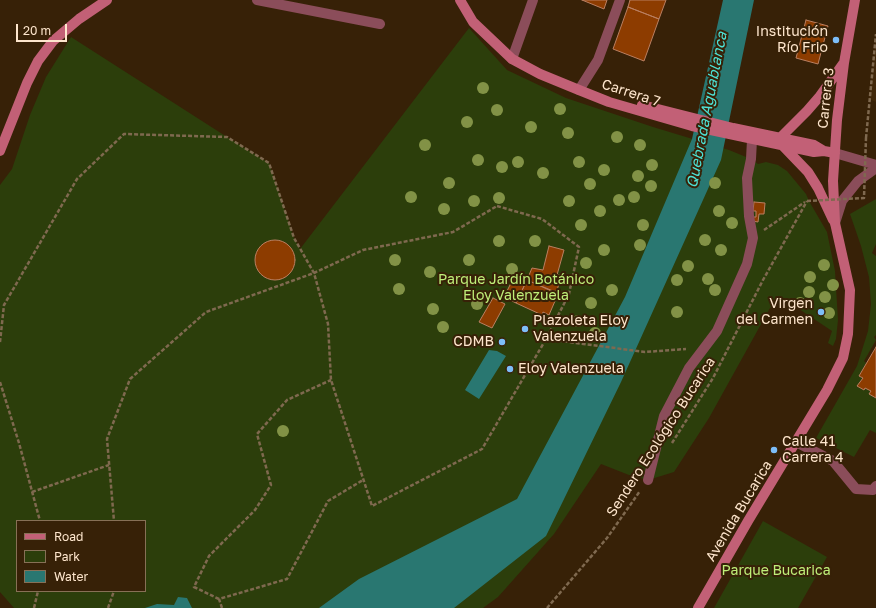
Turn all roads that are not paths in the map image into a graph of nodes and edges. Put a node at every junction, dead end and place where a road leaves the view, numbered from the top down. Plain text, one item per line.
1 (107, 0) edge
2 (257, 0) edge
3 (460, 0) edge
4 (533, 0) edge
5 (620, 0) edge
6 (855, 0) edge
7 (380, 24) dead end
8 (512, 59) junction
9 (844, 63) junction
10 (579, 90) junction
11 (732, 132) junction
12 (752, 140) junction
13 (782, 142) junction
14 (0, 152) edge
15 (830, 152) junction
16 (876, 166) edge
17 (835, 223) junction
18 (796, 442) junction
19 (648, 480) road end
20 (876, 486) edge
21 (698, 608) edge

1 - 14 main road
2 - 7 street
3 - 8 main road, Carrera 7
4 - 8 street
5 - 10 street
6 - 9 main road, Carrera 3
8 - 10 main road, Carrera 7
9 - 13 main road
9 - 15 main road, Carrera 3
10 - 11 main road, Carrera 7
11 - 12 main road, Carrera 7
11 - 13 main road, Carrera 7
12 - 13 main road, Carrera 7
12 - 19 street
13 - 15 main road, Carrera 7
13 - 17 main road
15 - 16 street
15 - 17 main road, Avenida Bucarica
16 - 17 street
17 - 18 main road, Avenida Bucarica
18 - 20 street
18 - 21 main road, Avenida Bucarica

